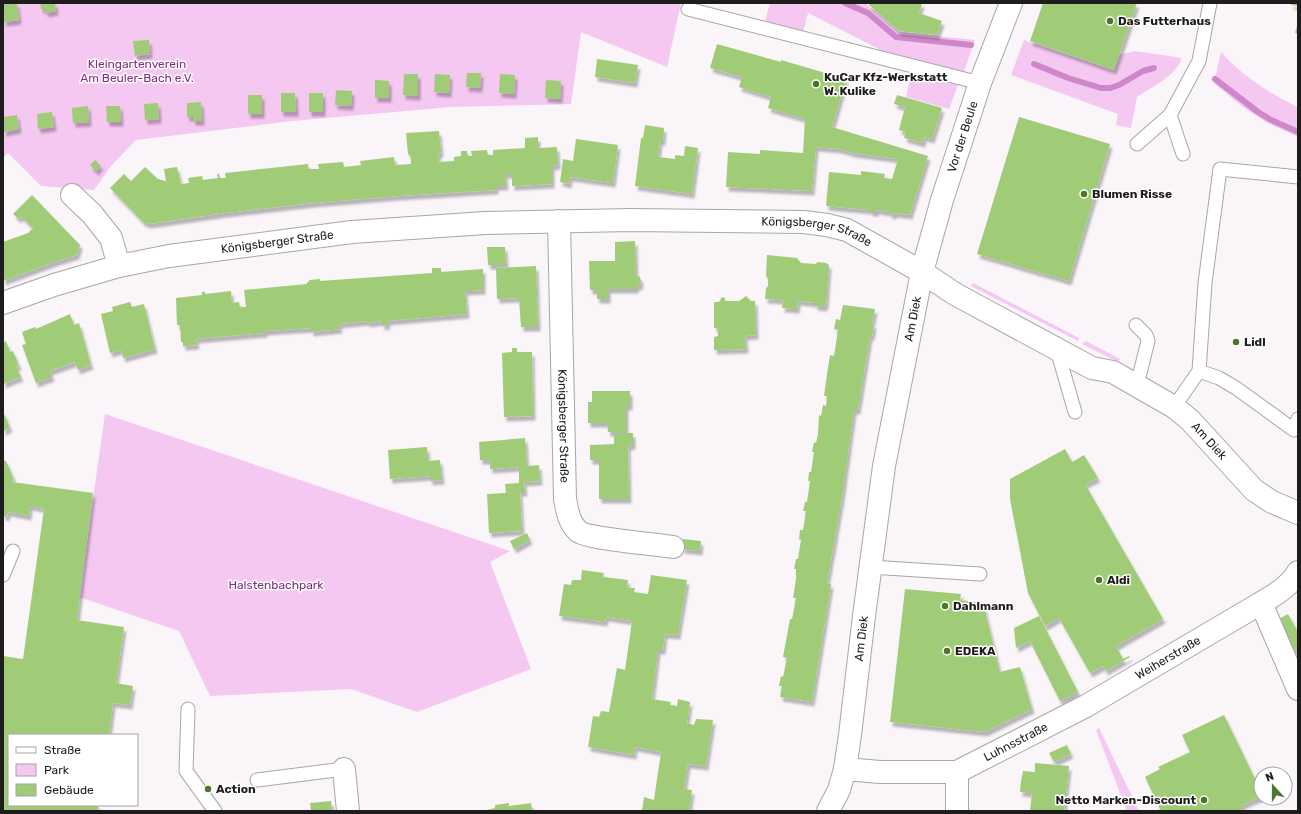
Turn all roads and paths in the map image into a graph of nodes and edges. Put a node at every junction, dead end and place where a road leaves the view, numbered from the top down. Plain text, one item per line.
1 (1011, 3) edge
2 (1210, 3) edge
3 (688, 9) dead end
4 (980, 83) junction
5 (1170, 115) junction
6 (1137, 144) dead end
7 (1183, 154) dead end
8 (1298, 176) edge
9 (72, 195) dead end
10 (559, 221) junction
11 (119, 266) junction
12 (922, 272) junction
13 (3, 303) edge
14 (1136, 325) dead end
15 (1057, 350) junction
16 (1199, 371) junction
17 (1137, 385) junction
18 (1174, 407) junction
19 (1075, 412) dead end
20 (1298, 419) edge
21 (1298, 513) edge
22 (673, 546) dead end
23 (13, 551) dead end
24 (870, 567) junction
25 (1298, 572) edge
26 (980, 574) dead end
27 (3, 575) edge
28 (1261, 603) junction
29 (1298, 689) edge
30 (188, 709) dead end
31 (1075, 712) joint
32 (344, 769) joint
33 (845, 769) junction
34 (957, 772) junction
35 (257, 780) dead end
36 (210, 809) edge
37 (348, 811) edge
38 (828, 811) edge
39 (957, 811) edge

1 - 4 street, Vor der Beule
2 - 5 lane
3 - 4 lane
4 - 12 street, Vor der Beule
5 - 6 lane
5 - 7 lane
8 - 16 lane
9 - 11 street
10 - 11 street, Königsberger Straße
10 - 12 street, Königsberger Straße
10 - 22 street, Königsberger Straße
11 - 13 street, Königsberger Straße
12 - 15 street, Am Diek
12 - 24 street, Am Diek
14 - 17 lane
15 - 17 street, Am Diek
15 - 19 lane
16 - 18 lane
16 - 20 lane
17 - 18 street, Am Diek
18 - 21 street, Am Diek
23 - 27 lane
24 - 26 lane
24 - 33 street, Am Diek
25 - 28 street, Weiherstraße
28 - 29 street
28 - 31 street, Weiherstraße
30 - 36 lane
31 - 34 street, Luhnsstraße
32 - 35 lane
32 - 37 street
33 - 34 street, Luhnsstraße
33 - 38 street, Am Diek
34 - 39 street

